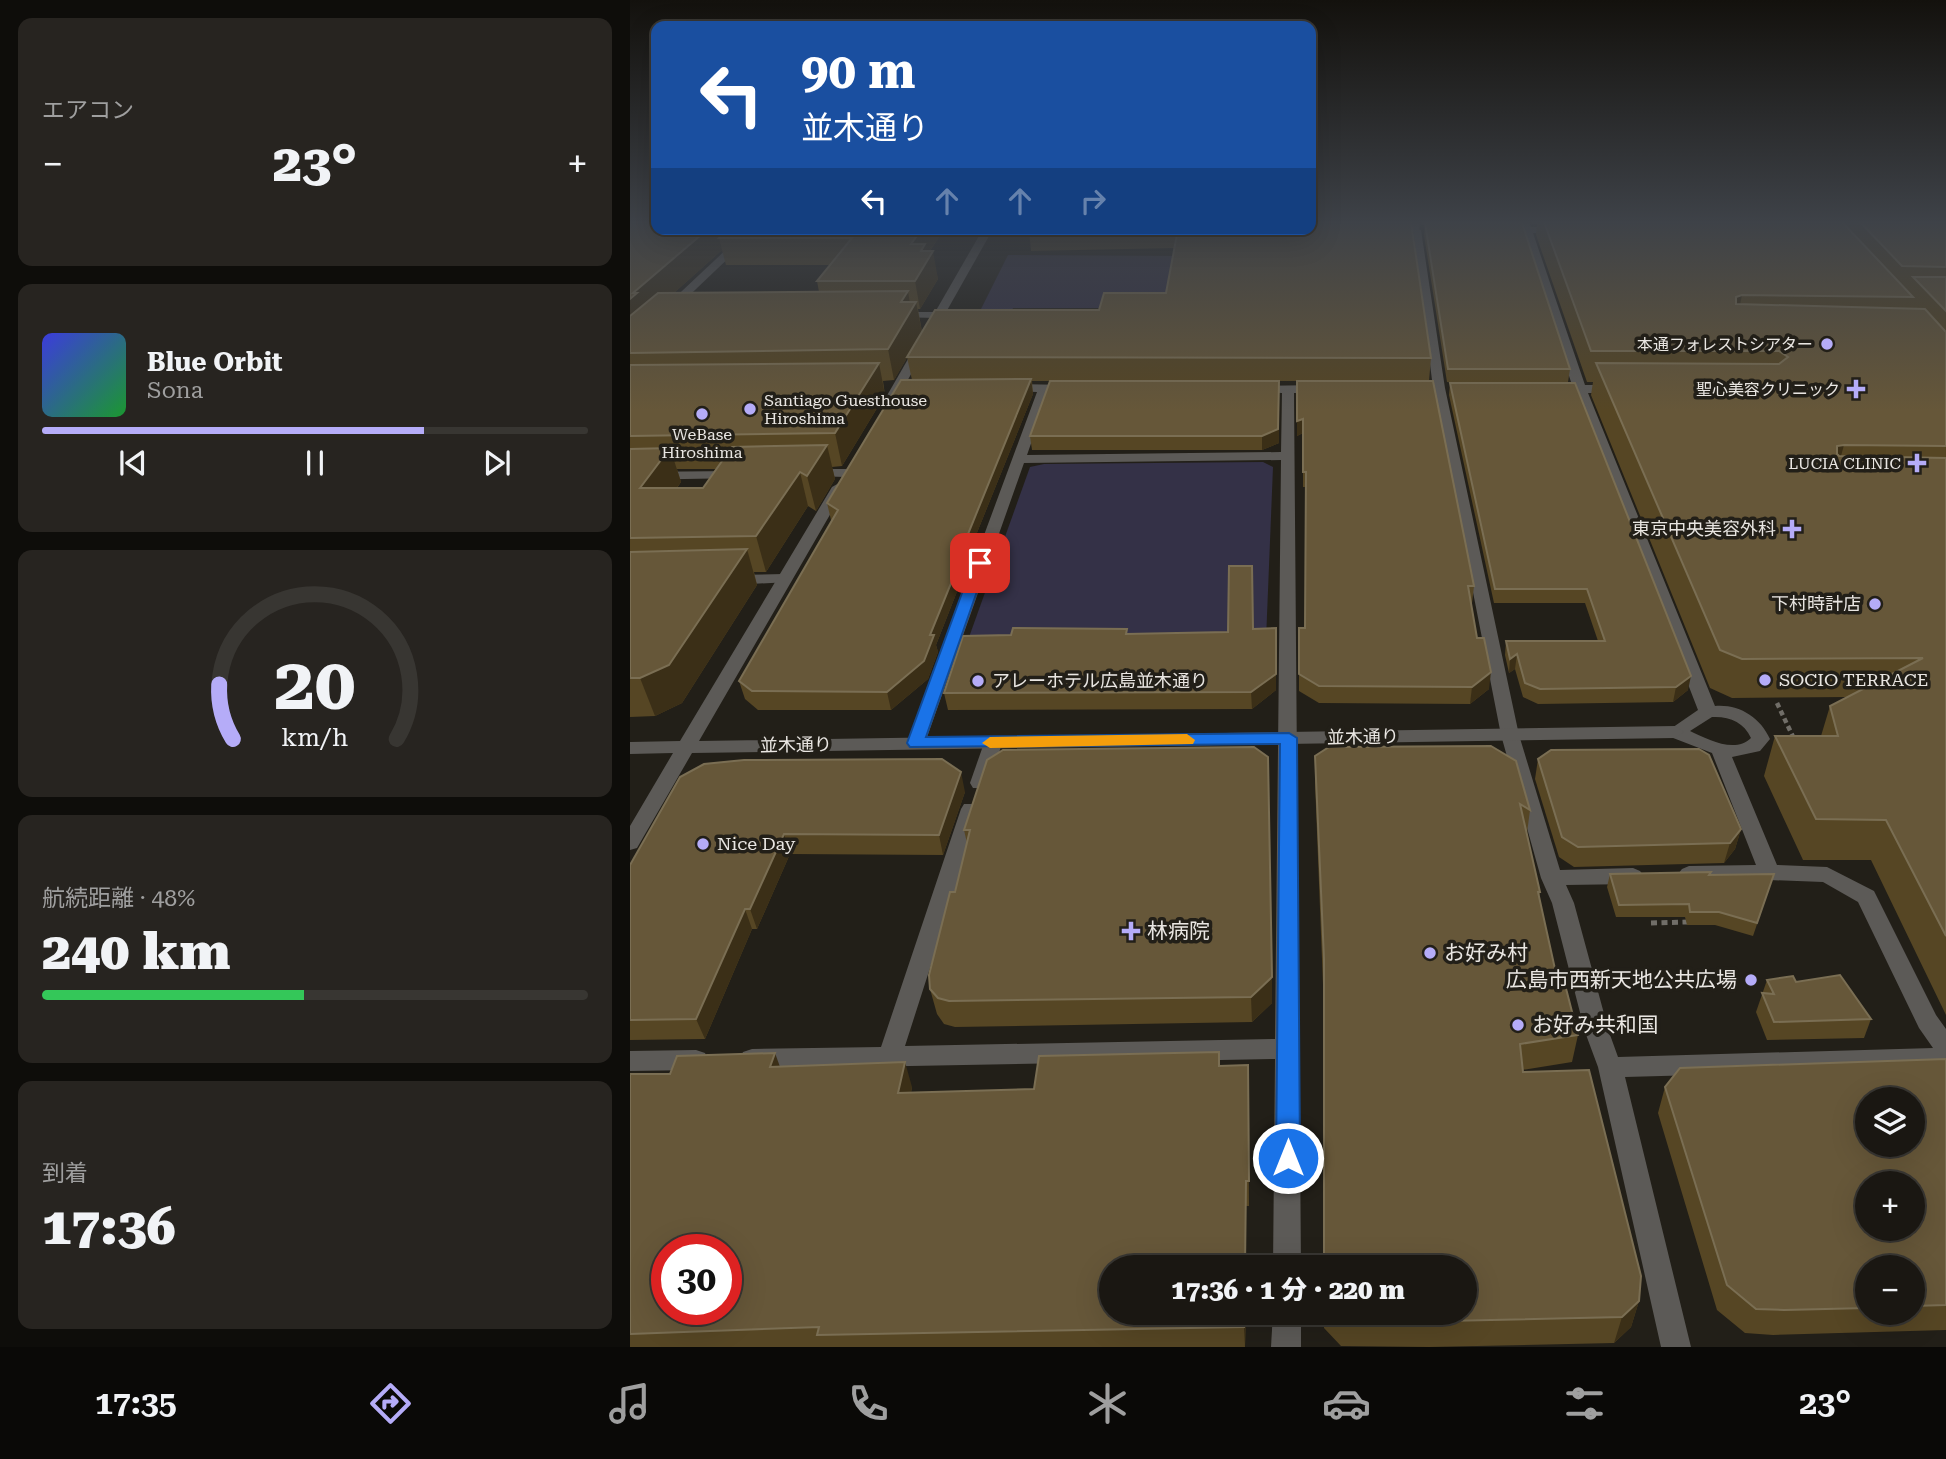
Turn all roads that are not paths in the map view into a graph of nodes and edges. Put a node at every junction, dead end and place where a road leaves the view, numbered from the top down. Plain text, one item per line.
1 (695, 285) edge
2 (956, 285) edge
3 (1425, 285) edge
4 (1545, 285) edge
5 (676, 316) edge
6 (885, 316) edge
7 (938, 316) junction
8 (877, 387) edge
9 (905, 387) junction
10 (989, 388) edge
11 (1044, 388) junction
12 (1085, 389) edge
13 (1248, 389) edge
14 (1289, 389) junction
15 (1329, 389) edge
16 (1541, 389) edge
17 (1580, 389) junction
18 (1635, 389) edge
19 (886, 408) edge
20 (1287, 456) junction
21 (1017, 459) junction
22 (750, 474) edge
23 (791, 474) edge
24 (630, 476) edge
25 (784, 579) junction
26 (711, 580) edge
27 (1708, 712) junction
28 (1675, 732) junction
29 (1510, 735) junction
30 (1289, 738) junction
31 (916, 743) junction
32 (993, 743) junction
33 (686, 747) junction
34 (630, 748) edge
35 (1719, 748) junction
36 (630, 843) edge
37 (1769, 872) junction
38 (1647, 875) edge
39 (1674, 875) edge
40 (1552, 878) junction
41 (1946, 1047) edge
42 (1289, 1049) junction
43 (890, 1056) junction
44 (1946, 1058) edge
45 (630, 1061) edge
46 (1610, 1067) junction
47 (1287, 1255) edge
48 (1287, 1325) edge
49 (1286, 1347) edge
50 (1676, 1347) edge

1 - 5 street
2 - 7 street
3 - 29 street
4 - 17 street
6 - 7 street
7 - 9 street
8 - 9 street
9 - 19 street
10 - 11 street
11 - 12 street
11 - 21 street
13 - 14 street
14 - 15 street
14 - 20 street
16 - 17 street
17 - 18 street
17 - 27 street
20 - 21 street
20 - 30 street
21 - 31 street
22 - 24 street
23 - 25 street
25 - 26 street
25 - 33 street
27 - 28 street
27 - 35 street
28 - 29 street, 並木通り
28 - 35 street
29 - 30 street, 並木通り
29 - 40 street
30 - 32 street, 並木通り
30 - 42 street
31 - 32 street, 並木通り
31 - 33 street, 並木通り
32 - 43 street
33 - 34 street, 並木通り
33 - 36 street
35 - 37 street
37 - 39 street
37 - 41 street
38 - 40 street
40 - 46 street
42 - 43 street
42 - 47 street
43 - 45 street
44 - 46 street
46 - 50 street
48 - 49 street

